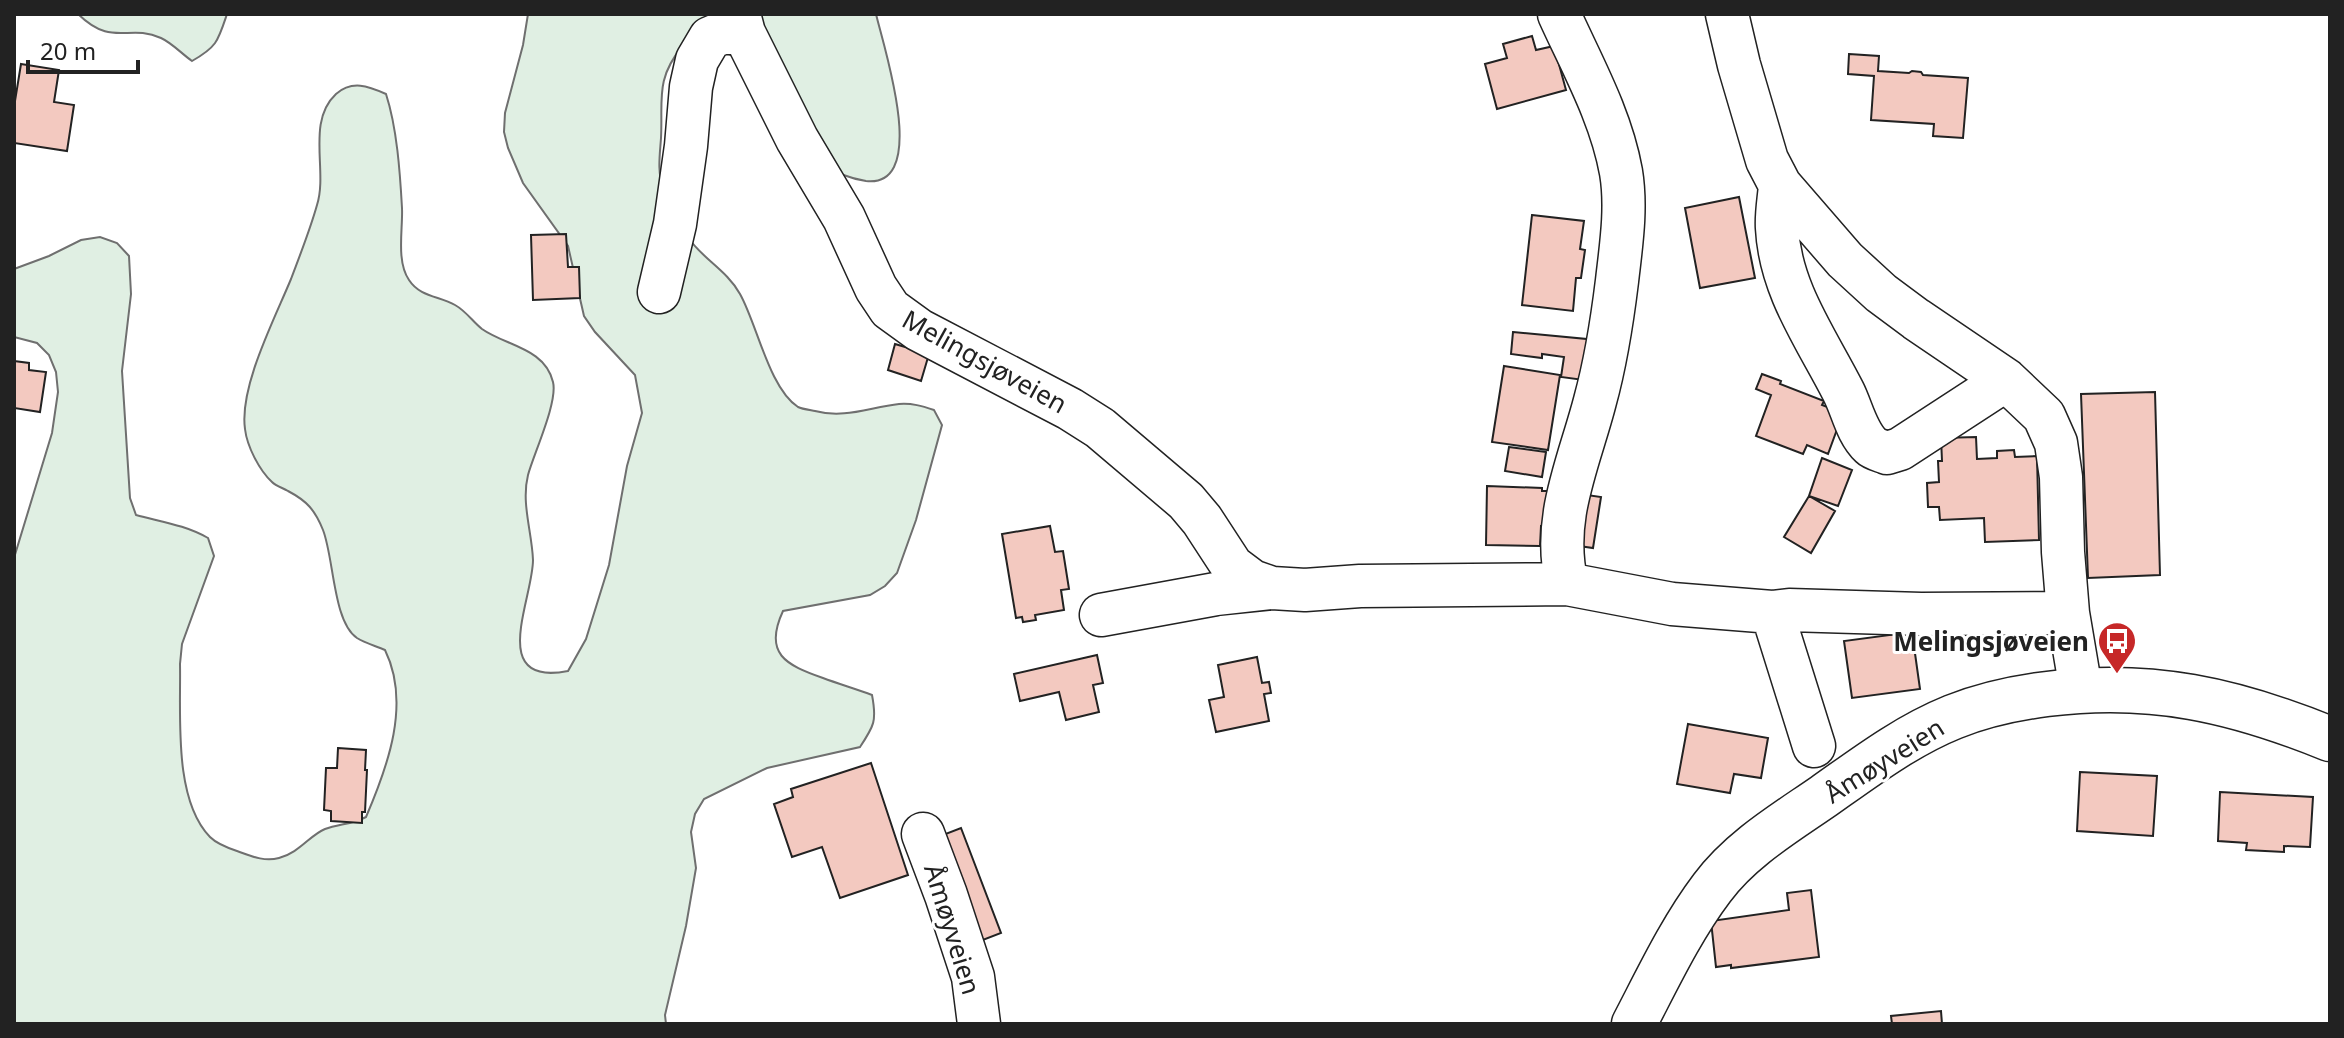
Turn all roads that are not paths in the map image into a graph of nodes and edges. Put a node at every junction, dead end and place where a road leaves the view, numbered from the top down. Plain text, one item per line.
1 (1559, 14) edge
2 (1727, 14) edge
3 (742, 24) edge
4 (1780, 185) junction
5 (659, 292) dead end
6 (2006, 380) junction
7 (1567, 584) junction
8 (1272, 588) junction
9 (1772, 612) junction
10 (2068, 613) junction
11 (1101, 615) dead end
12 (2081, 690) junction
13 (2330, 739) edge
14 (1814, 746) dead end
15 (923, 834) dead end
16 (979, 1024) edge
17 (1634, 1024) edge

1 - 7 street
2 - 4 street
3 - 5 street, Melingsjøveien
3 - 8 street, Melingsjøveien
4 - 6 street
4 - 6 street
6 - 10 street
7 - 8 street, Melingsjøveien
7 - 9 street, Melingsjøveien
8 - 11 street, Melingsjøveien
9 - 10 street, Melingsjøveien
9 - 14 street
10 - 12 street
12 - 13 main road, Åmøyveien
12 - 17 main road, Åmøyveien
15 - 16 street, Åmøyveien

